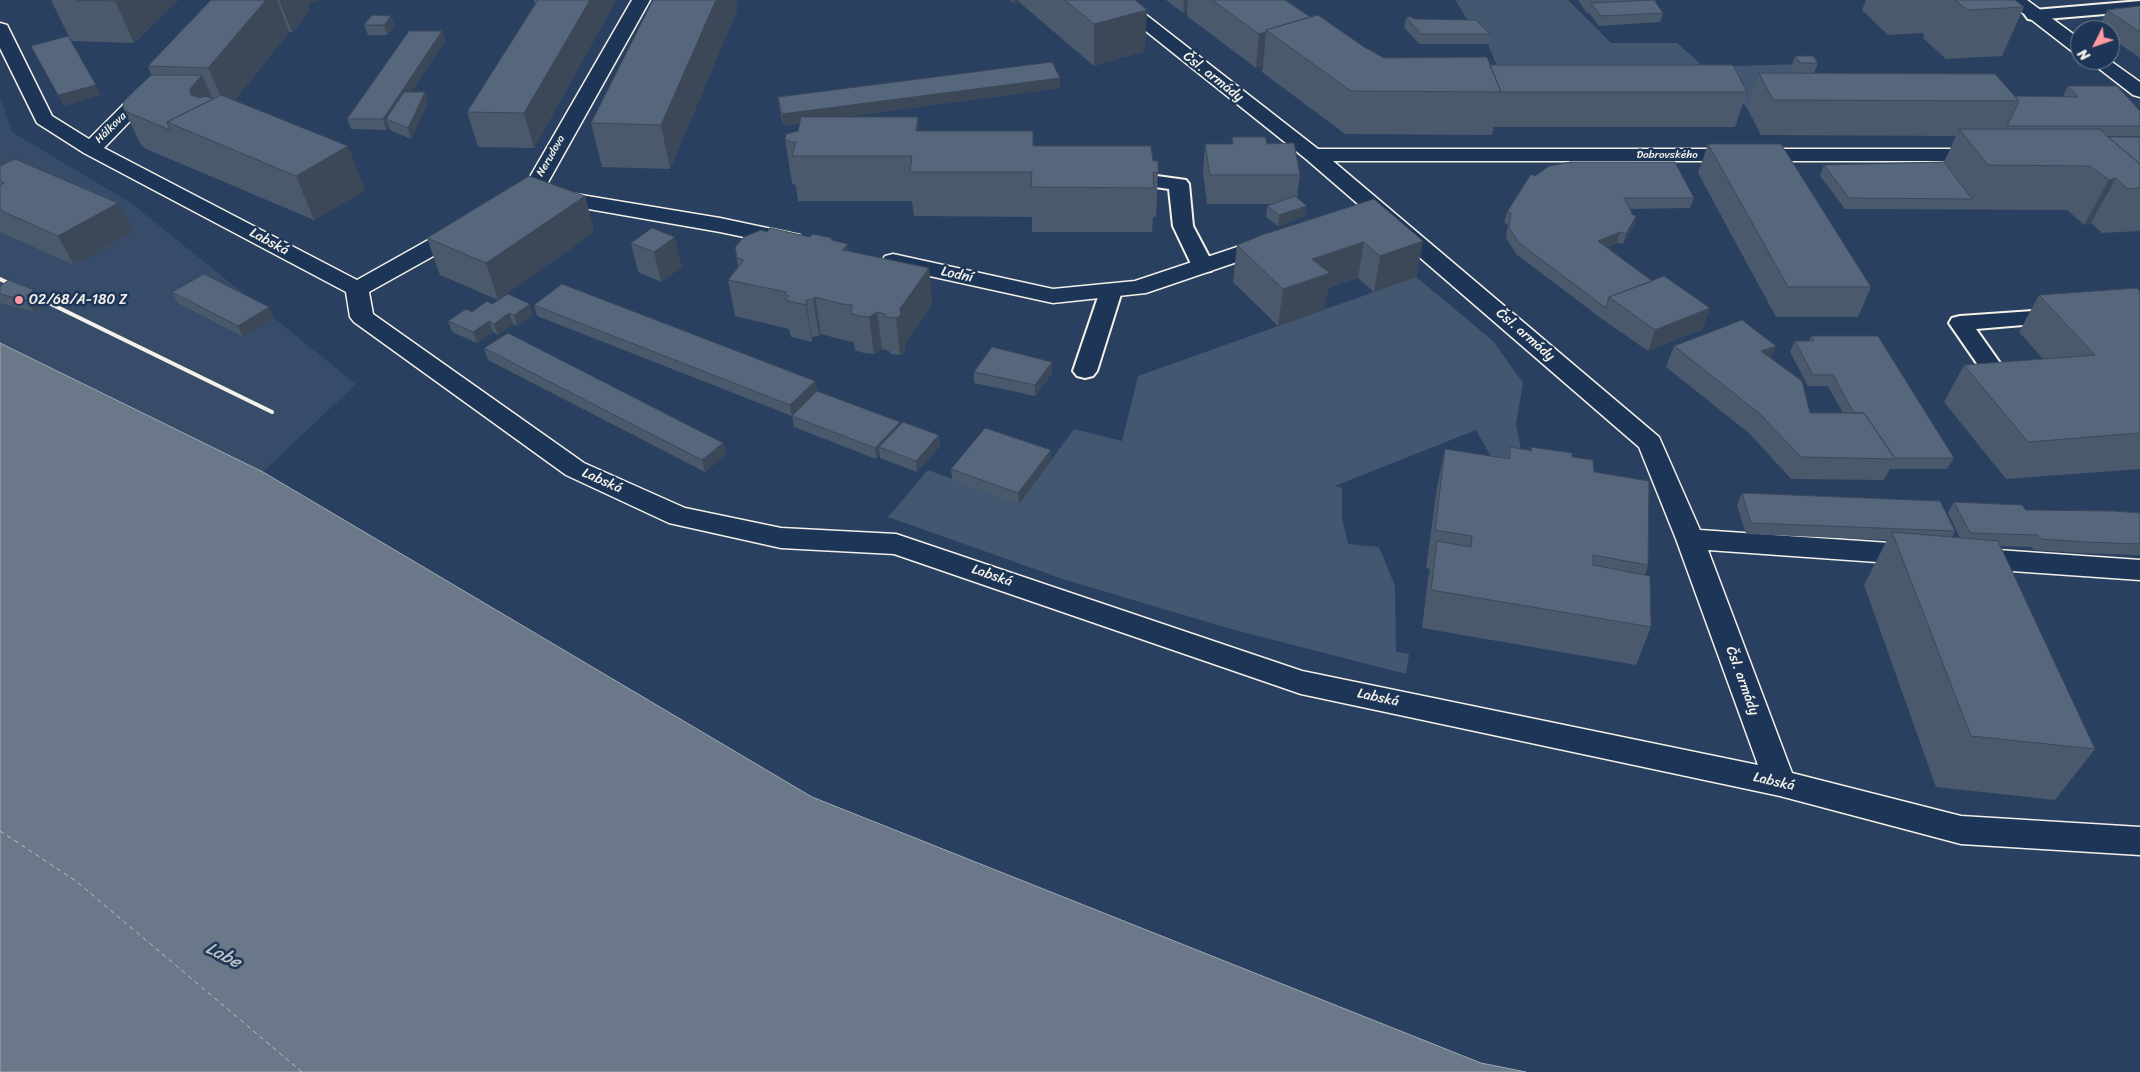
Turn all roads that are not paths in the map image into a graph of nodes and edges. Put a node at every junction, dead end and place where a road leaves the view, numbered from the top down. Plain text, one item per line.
1 (641, 0) edge
2 (1116, 0) edge
3 (2015, 0) edge
4 (2140, 6) edge
5 (2034, 15) junction
6 (0, 29) edge
7 (2070, 41) edge
8 (2111, 70) edge
9 (160, 78) edge
10 (2140, 91) edge
11 (91, 149) junction
12 (1313, 155) junction
13 (2000, 155) edge
14 (1102, 175) edge
15 (531, 193) junction
16 (1376, 207) junction
17 (1348, 216) edge
18 (1294, 235) edge
19 (812, 244) edge
20 (868, 256) edge
21 (1202, 266) junction
22 (357, 289) junction
23 (1111, 291) junction
24 (2083, 314) edge
25 (1085, 371) dead end
26 (1995, 373) edge
27 (1690, 539) junction
28 (2140, 570) edge
29 (1780, 783) junction
30 (2140, 841) edge

1 - 15 street, Nerudova
2 - 12 street, Čsl. armády
3 - 5 street
4 - 5 lane
5 - 7 street
6 - 11 street, Labská
8 - 10 street
9 - 11 street, Hálkova
11 - 22 street, Labská
12 - 13 street, Dobrovského
12 - 16 street, Čsl. armády
14 - 21 lane
15 - 19 street
15 - 22 street, Nerudova
16 - 17 street
16 - 27 street, Čsl. armády
18 - 21 street, Lodní
20 - 23 street, Lodní
21 - 23 street, Lodní
22 - 29 street, Labská
23 - 25 lane
24 - 26 lane
27 - 28 street
27 - 29 street, Čsl. armády
29 - 30 street, Labská

